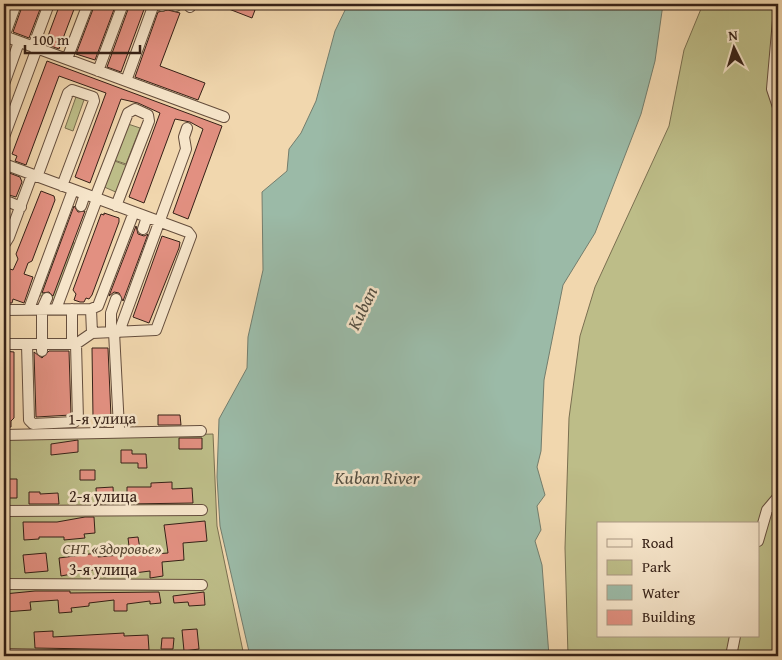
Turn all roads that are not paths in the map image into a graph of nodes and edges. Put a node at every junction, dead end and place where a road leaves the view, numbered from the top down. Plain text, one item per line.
1 (16, 4) edge
2 (49, 4) edge
3 (88, 4) edge
4 (123, 4) edge
5 (167, 5) edge
6 (778, 20) edge
7 (4, 36) edge
8 (20, 42) junction
9 (35, 47) junction
10 (67, 59) junction
11 (98, 70) junction
12 (126, 80) junction
13 (4, 84) edge
14 (778, 107) edge
15 (8, 115) edge
16 (224, 117) dead end
17 (187, 128) dead end
18 (4, 137) edge
19 (4, 164) edge
20 (35, 176) junction
21 (62, 186) junction
22 (73, 190) junction
23 (92, 197) junction
24 (9, 202) dead end
25 (81, 206) dead end
26 (116, 206) junction
27 (21, 207) junction
28 (134, 212) junction
29 (147, 217) junction
30 (160, 222) junction
31 (143, 229) dead end
32 (4, 245) edge
33 (47, 298) dead end
34 (116, 299) dead end
35 (29, 309) junction
36 (42, 309) junction
37 (56, 309) junction
38 (72, 309) junction
39 (91, 309) junction
40 (4, 310) edge
41 (115, 332) junction
42 (92, 333) junction
43 (4, 344) edge
44 (26, 344) junction
45 (68, 346) junction
46 (42, 348) junction
47 (119, 428) dead end
48 (201, 431) dead end
49 (4, 435) edge
50 (778, 497) edge
51 (202, 510) dead end
52 (4, 511) edge
53 (760, 534) edge
54 (4, 584) edge
55 (202, 585) dead end
56 (735, 638) edge
57 (4, 654) edge
58 (116, 656) edge
59 (731, 656) edge

1 - 7 street
2 - 9 street
3 - 10 street
4 - 11 street
5 - 12 street
6 - 14 street
7 - 8 street
8 - 9 street
8 - 13 street
9 - 10 street
9 - 15 street
10 - 11 street
11 - 12 street
12 - 16 street
15 - 18 street
17 - 30 street
19 - 20 street
20 - 21 street
20 - 21 street
20 - 27 street
21 - 22 street
22 - 23 street
22 - 35 street
23 - 25 street
23 - 26 street
23 - 26 street
23 - 37 street
24 - 27 street
26 - 28 street
27 - 32 street
28 - 29 street
28 - 39 street
29 - 30 street
29 - 31 street
30 - 41 street
30 - 41 street
33 - 36 street
34 - 41 street
35 - 36 street
35 - 40 street
36 - 37 street
36 - 46 street
37 - 38 street
38 - 39 street
38 - 45 street
39 - 42 street
41 - 42 street
41 - 47 street
42 - 45 street
43 - 44 street
44 - 45 street
44 - 46 street
45 - 46 street
48 - 49 street, 1-я улица
50 - 53 street
51 - 52 street, 2-я улица
54 - 55 street, 3-я улица
56 - 59 street
57 - 58 street

